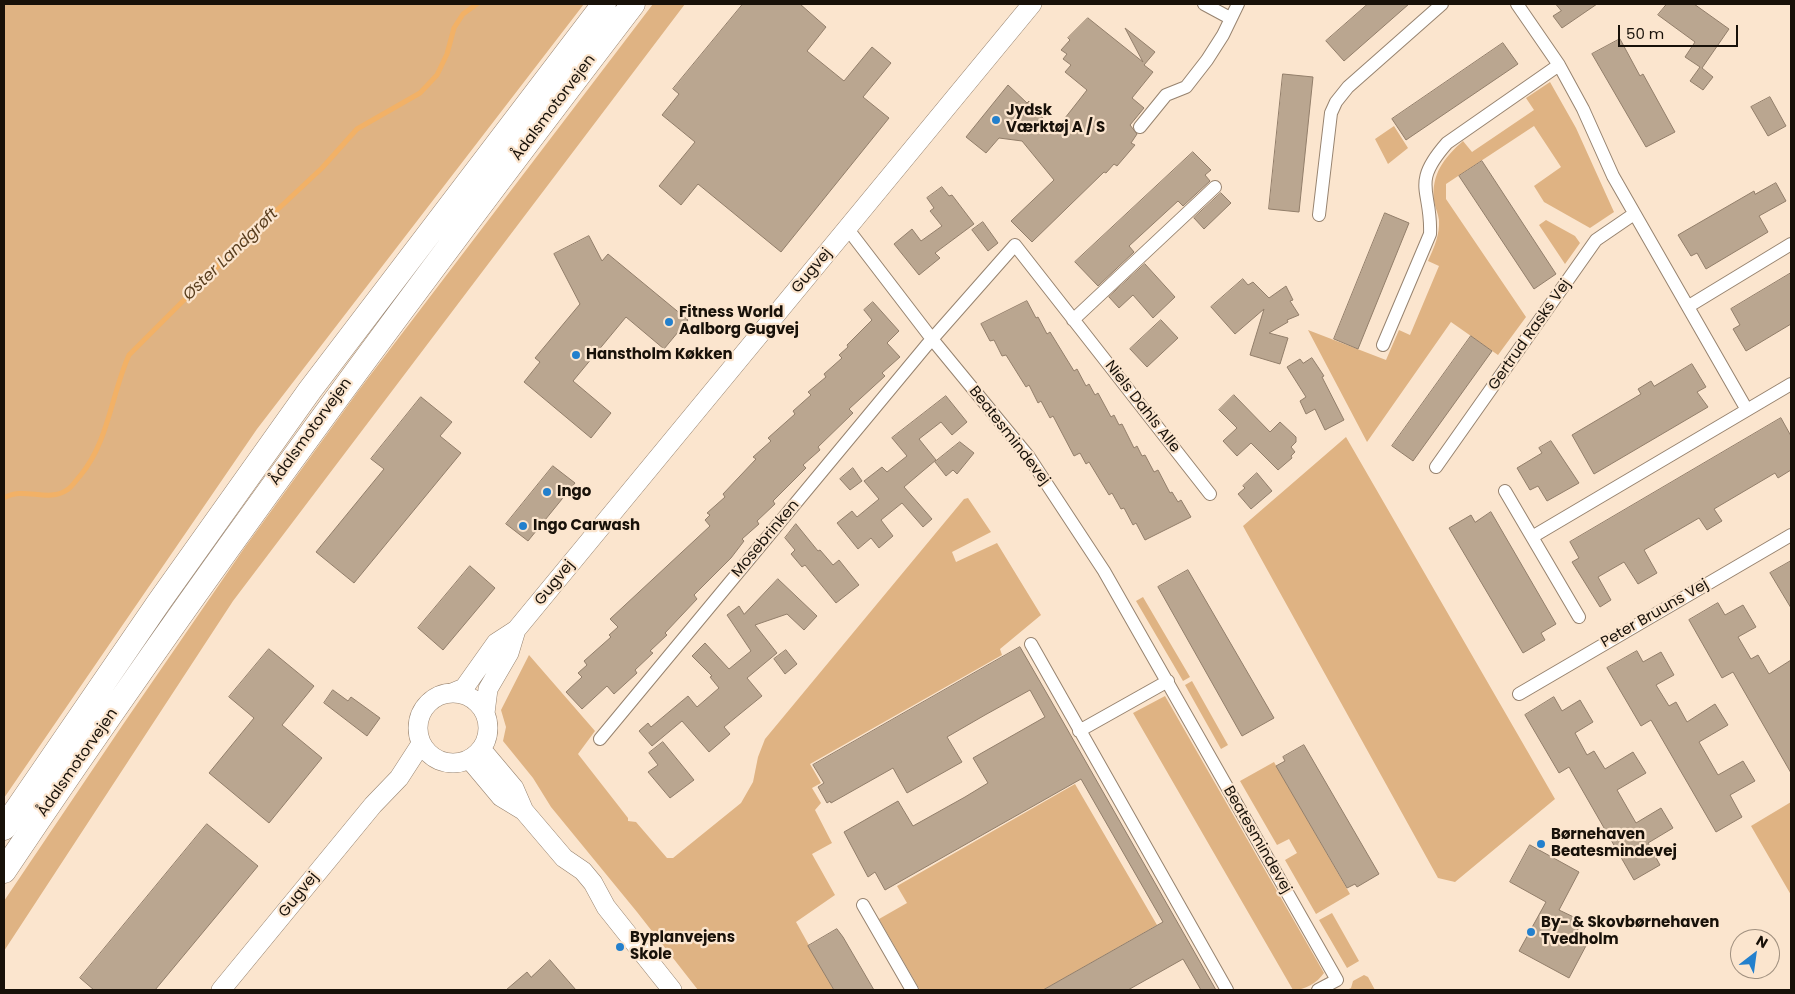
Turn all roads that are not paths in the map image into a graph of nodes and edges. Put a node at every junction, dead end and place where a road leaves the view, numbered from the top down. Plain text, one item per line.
1 (604, 4) edge
2 (633, 4) edge
3 (1032, 4) edge
4 (1204, 4) edge
5 (1238, 4) edge
6 (1442, 4) edge
7 (1517, 4) edge
8 (1230, 18) junction
9 (1559, 65) junction
10 (1140, 127) dead end
11 (1215, 187) dead end
12 (1634, 214) junction
13 (1319, 215) dead end
14 (847, 228) junction
15 (1791, 244) edge
16 (1689, 306) junction
17 (1073, 320) junction
18 (932, 339) junction
19 (1383, 345) dead end
20 (1791, 384) edge
21 (1747, 410) junction
22 (1436, 467) dead end
23 (1505, 490) dead end
24 (1210, 494) dead end
25 (1791, 536) edge
26 (1532, 537) junction
27 (1579, 617) dead end
28 (516, 630) junction
29 (1031, 644) dead end
30 (1168, 681) junction
31 (452, 693) junction
32 (1519, 694) dead end
33 (486, 713) junction
34 (1079, 732) junction
35 (600, 739) dead end
36 (421, 744) junction
37 (476, 755) junction
38 (437, 760) junction
39 (399, 778) junction
40 (4, 828) edge
41 (4, 871) edge
42 (863, 905) dead end
43 (221, 990) edge
44 (672, 990) edge
45 (912, 990) edge
46 (1227, 990) edge
47 (1318, 990) edge

1 - 40 highway, Ådalsmotorvejen
2 - 41 highway, Ådalsmotorvejen
3 - 14 street, Gugvej
4 - 8 street
5 - 8 street
6 - 13 street
7 - 9 street
8 - 10 street
9 - 12 street
9 - 19 street
11 - 17 street
12 - 16 street
12 - 22 street, Gertrud Rasks Vej
14 - 18 street, Beatesmindevej
14 - 28 street, Gugvej
15 - 16 street
16 - 21 street
17 - 18 street, Niels Dahls Alle
17 - 24 street, Niels Dahls Alle
18 - 30 street, Beatesmindevej
18 - 35 street, Mosebrinken
20 - 21 street
21 - 26 street
23 - 26 street
25 - 32 street, Peter Bruuns Vej
26 - 27 street
28 - 31 street, Gugvej
28 - 33 street, Gugvej
29 - 34 street
30 - 34 street
30 - 47 street, Beatesmindevej
31 - 33 street
31 - 36 street
33 - 37 street
34 - 46 street
36 - 38 street
36 - 39 street, Gugvej
37 - 38 street
37 - 44 street
38 - 39 street, Gugvej
39 - 43 street, Gugvej
42 - 45 street

